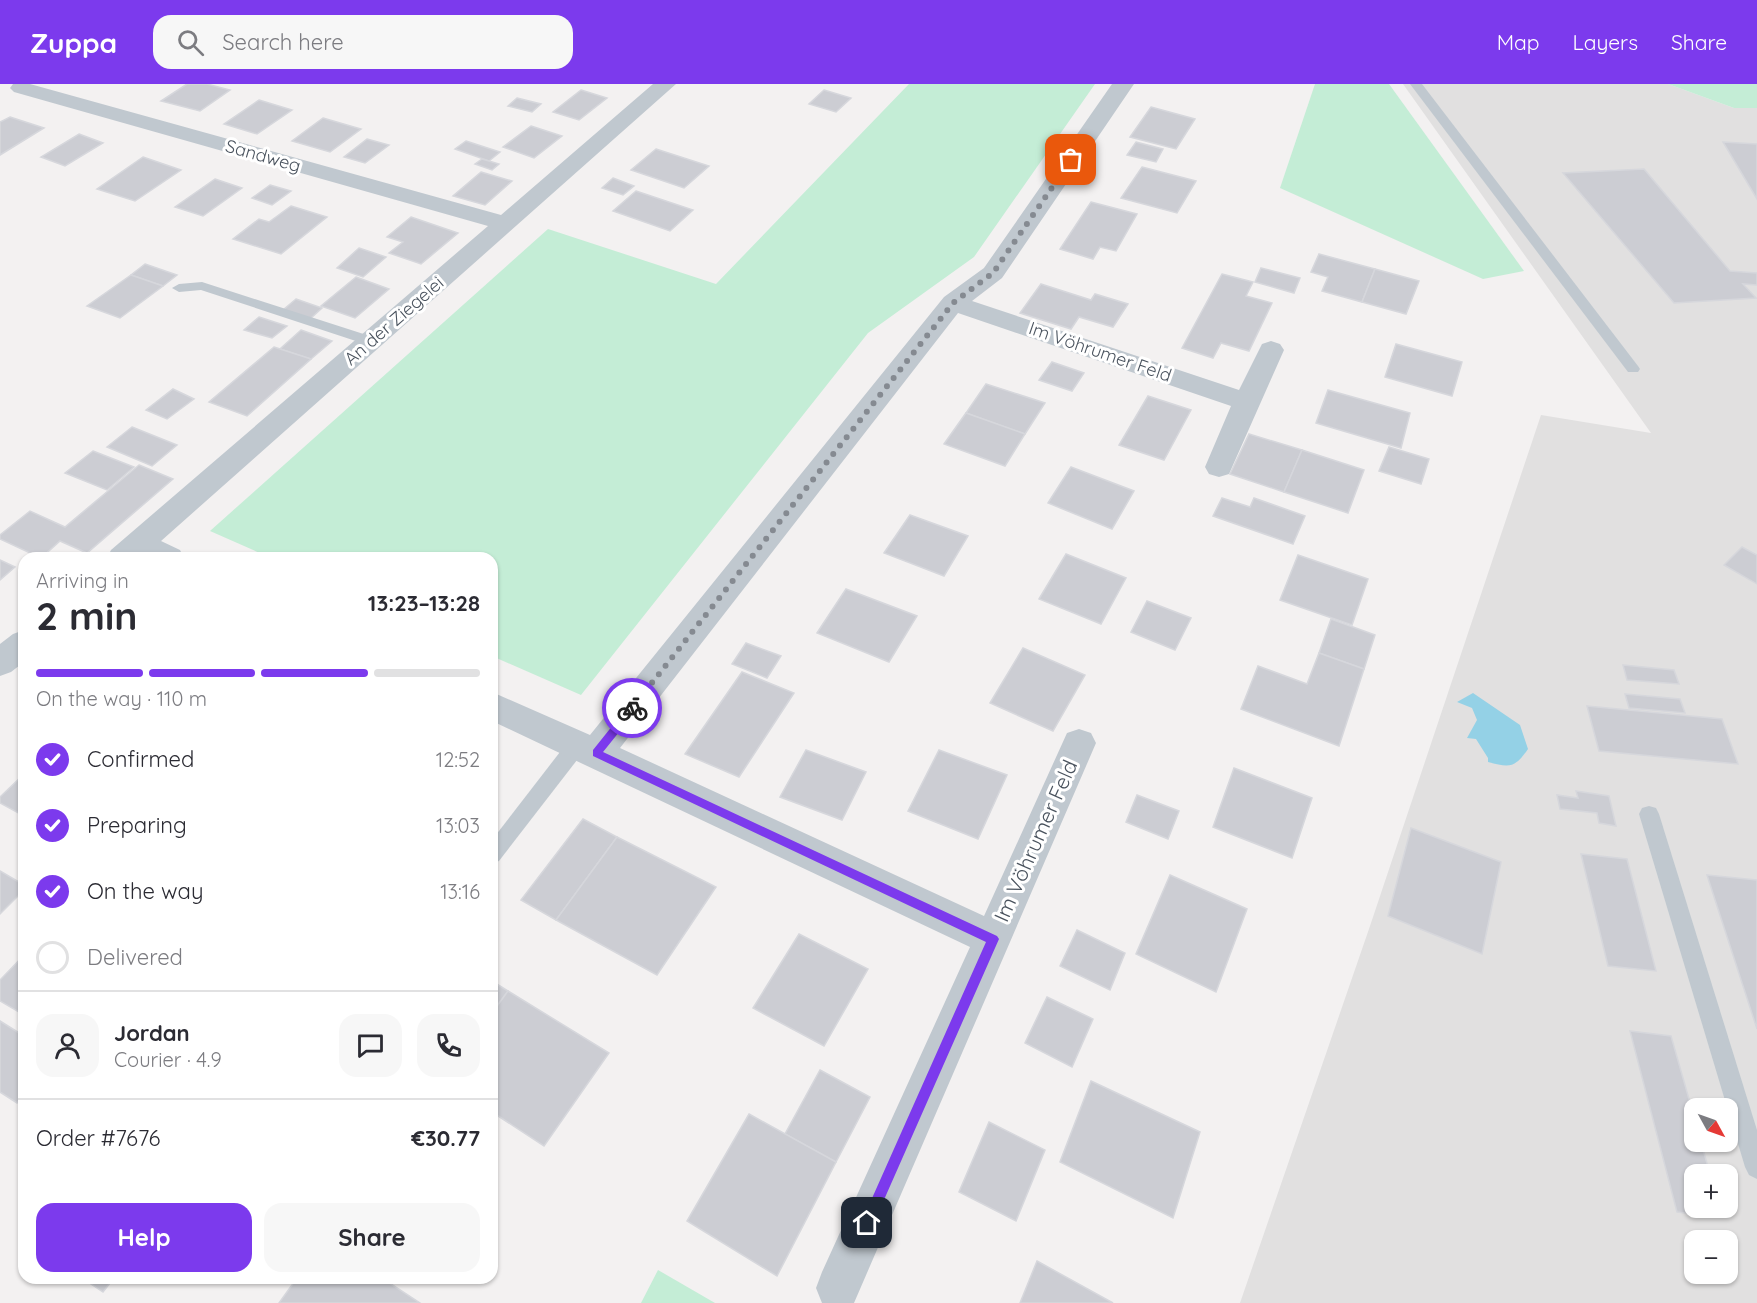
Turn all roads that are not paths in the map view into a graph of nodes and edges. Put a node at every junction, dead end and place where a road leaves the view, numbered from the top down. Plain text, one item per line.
1 (666, 84) edge
2 (1123, 84) edge
3 (1416, 84) edge
4 (22, 86) edge
5 (0, 100) edge
6 (506, 224) junction
7 (179, 288) dead end
8 (953, 303) junction
9 (371, 341) junction
10 (1271, 350) dead end
11 (1633, 369) dead end
12 (1247, 402) junction
13 (1219, 467) dead end
14 (130, 551) edge
15 (18, 648) edge
16 (0, 663) edge
17 (498, 709) edge
18 (1079, 743) dead end
19 (587, 749) junction
20 (1649, 814) dead end
21 (498, 848) edge
22 (993, 939) junction
23 (1757, 1167) edge
24 (838, 1288) dead end

1 - 6 street, An der Ziegelei
2 - 8 street
3 - 11 lane
4 - 5 street
4 - 6 street, Sandweg
6 - 9 street, An der Ziegelei
7 - 9 lane
8 - 12 street, Im Vöhrumer Feld
8 - 19 street
9 - 14 street, An der Ziegelei
10 - 12 street
12 - 13 street
15 - 16 street
17 - 19 street, Im Vöhrumer Feld
18 - 22 street, Im Vöhrumer Feld
19 - 21 lane
19 - 22 street, Im Vöhrumer Feld
20 - 23 lane
22 - 24 street, Im Vöhrumer Feld

